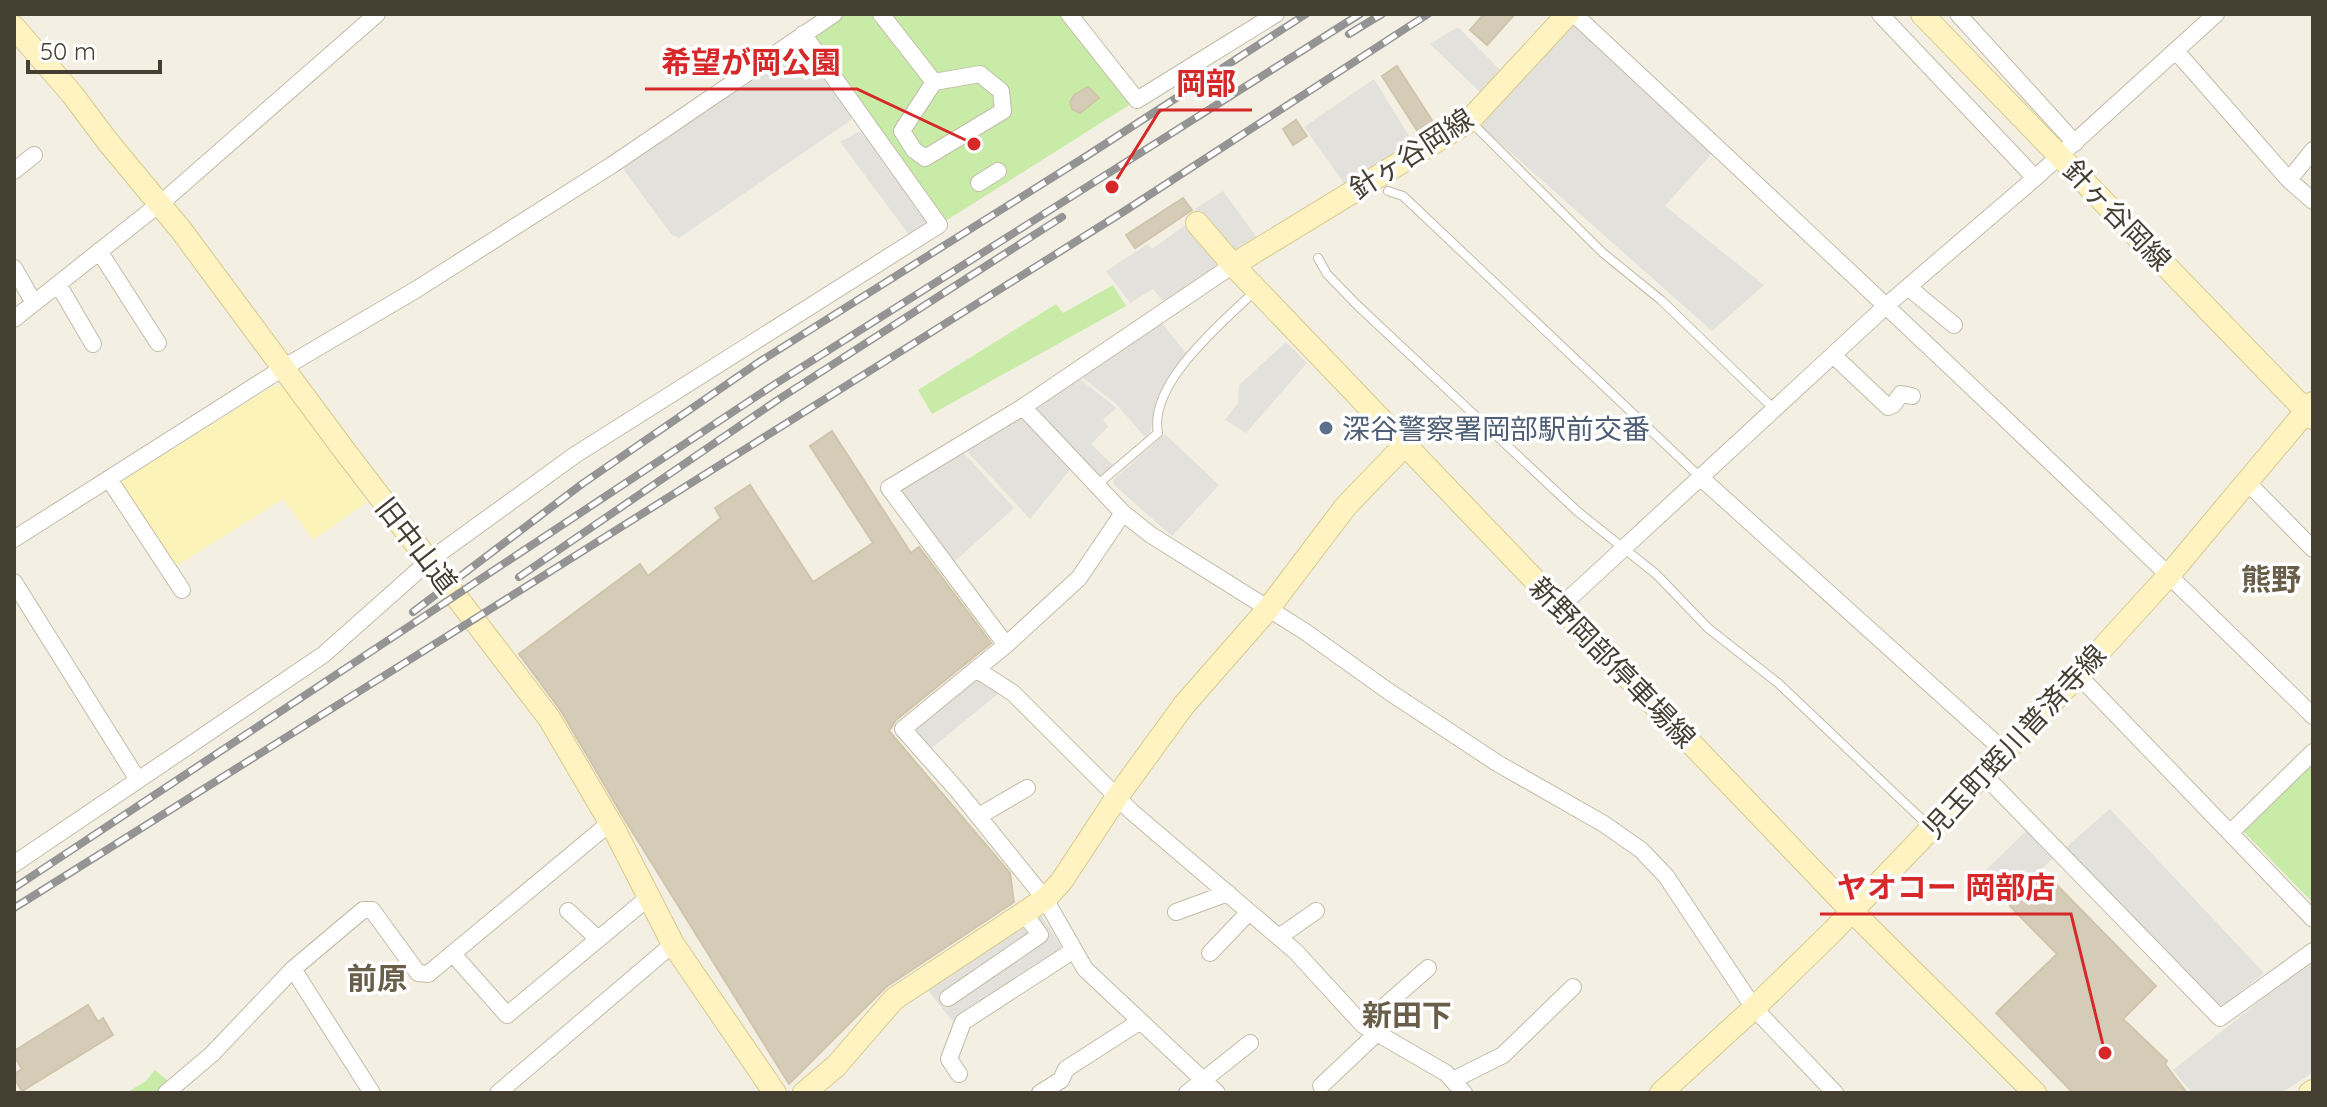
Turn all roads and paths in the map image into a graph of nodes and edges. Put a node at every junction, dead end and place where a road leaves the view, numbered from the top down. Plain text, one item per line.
1 (377, 14) edge
2 (834, 14) edge
3 (881, 14) edge
4 (1069, 14) edge
5 (1276, 14) edge
6 (1568, 14) edge
7 (1574, 14) edge
8 (1880, 14) edge
9 (1922, 14) edge
10 (1958, 14) edge
11 (2216, 14) edge
12 (14, 27) edge
13 (803, 34) junction
14 (2176, 51) junction
15 (934, 82) junction
16 (1469, 121) junction
17 (2068, 149) junction
18 (2313, 150) edge
19 (34, 155) dead end
20 (14, 171) edge
21 (998, 171) dead end
22 (2035, 178) junction
23 (2289, 180) junction
24 (979, 183) dead end
25 (1388, 191) dead end
26 (2313, 201) edge
27 (159, 204) junction
28 (1197, 223) dead end
29 (99, 251) junction
30 (1318, 258) dead end
31 (1233, 265) junction
32 (14, 268) edge
33 (58, 284) junction
34 (1908, 287) junction
35 (1256, 289) junction
36 (34, 303) junction
37 (1887, 305) junction
38 (14, 319) edge
39 (1954, 325) dead end
40 (158, 343) dead end
41 (93, 344) dead end
42 (1833, 355) junction
43 (283, 368) junction
44 (1912, 396) dead end
45 (1023, 407) junction
46 (1774, 409) junction
47 (2311, 410) edge
48 (1405, 445) junction
49 (1700, 477) junction
50 (109, 479) junction
51 (2246, 481) junction
52 (1097, 485) junction
53 (1123, 513) junction
54 (14, 539) edge
55 (1624, 548) junction
56 (2313, 549) edge
57 (430, 560) junction
58 (2169, 575) junction
59 (14, 582) edge
60 (182, 590) dead end
61 (1560, 607) junction
62 (1268, 609) junction
63 (1006, 645) junction
64 (976, 669) junction
65 (2078, 675) junction
66 (2313, 716) edge
67 (2004, 751) junction
68 (2313, 752) edge
69 (1984, 775) junction
70 (138, 780) junction
71 (1027, 788) dead end
72 (1117, 797) junction
73 (979, 816) junction
74 (611, 822) junction
75 (1932, 829) junction
76 (2230, 833) junction
77 (14, 864) edge
78 (1228, 893) junction
79 (649, 897) junction
80 (1045, 899) junction
81 (568, 911) dead end
82 (1316, 911) dead end
83 (1176, 912) dead end
84 (1249, 912) junction
85 (1852, 912) junction
86 (1024, 913) junction
87 (2313, 919) edge
88 (1279, 937) junction
89 (598, 939) junction
90 (673, 944) junction
91 (1074, 950) junction
92 (2313, 951) edge
93 (1210, 953) dead end
94 (453, 954) junction
95 (1428, 968) dead end
96 (293, 969) junction
97 (1573, 987) dead end
98 (948, 998) dead end
99 (1754, 1008) junction
100 (1139, 1022) junction
101 (1370, 1029) junction
102 (1250, 1043) dead end
103 (959, 1074) dead end
104 (1321, 1086) dead end
105 (1211, 1087) edge
106 (1459, 1087) edge
107 (1672, 1089) edge
108 (166, 1093) edge
109 (372, 1093) edge
110 (498, 1093) edge
111 (775, 1093) edge
112 (804, 1093) edge
113 (1040, 1093) edge
114 (1187, 1093) edge
115 (1835, 1093) edge
116 (2035, 1093) edge

1 - 27 street
2 - 13 street
3 - 15 street
4 - 5 street
6 - 16 main road, 針ヶ谷岡線
7 - 37 street
8 - 22 street
9 - 17 main road, 針ヶ谷岡線
10 - 17 street
11 - 14 street
12 - 27 main road, 旧中山道
13 - 43 street
13 - 57 street
14 - 17 street
14 - 23 street
15 - 15 street
16 - 31 main road, 針ヶ谷岡線
16 - 46 lane
17 - 22 street
17 - 47 main road, 針ヶ谷岡線
18 - 23 street
19 - 20 street
21 - 24 street
22 - 34 street
23 - 26 street
25 - 49 lane
27 - 29 street
27 - 43 main road, 旧中山道
28 - 31 main road, 新野岡部停車場線
29 - 33 street
29 - 40 street
30 - 55 lane
31 - 35 main road, 新野岡部停車場線
31 - 45 street
32 - 36 street
33 - 36 street
33 - 41 street
34 - 37 street
34 - 39 street
35 - 48 main road, 新野岡部停車場線
35 - 52 lane
36 - 38 street
37 - 42 street
37 - 58 street
42 - 44 street
42 - 46 street
43 - 50 street
43 - 57 main road, 旧中山道
45 - 52 street
45 - 63 street
46 - 49 street
47 - 51 main road, 児玉町蛭川普済寺線
48 - 61 main road, 新野岡部停車場線
48 - 62 main road
49 - 55 street
49 - 67 street
50 - 54 street
50 - 60 street
51 - 56 street
51 - 58 main road, 児玉町蛭川普済寺線
52 - 53 street
53 - 62 street
53 - 63 street
55 - 61 street
55 - 75 lane
57 - 70 street
57 - 74 main road, 旧中山道
58 - 65 main road, 児玉町蛭川普済寺線
58 - 66 street
59 - 70 street
61 - 85 main road, 新野岡部停車場線
62 - 72 main road
62 - 99 street
63 - 64 street
64 - 72 street
64 - 73 street
65 - 67 main road, 児玉町蛭川普済寺線
65 - 76 street
67 - 69 main road, 児玉町蛭川普済寺線
68 - 76 street
69 - 75 main road, 児玉町蛭川普済寺線
69 - 92 street
70 - 77 street
71 - 73 street
72 - 78 street
72 - 80 main road
73 - 80 street
74 - 79 main road, 旧中山道
74 - 94 street
75 - 85 main road, 児玉町蛭川普済寺線
76 - 87 street
78 - 83 street
78 - 84 street
79 - 89 street
79 - 90 main road, 旧中山道
80 - 86 main road
80 - 91 street
81 - 89 street
82 - 88 street
84 - 88 street
84 - 93 street
85 - 99 main road, 児玉町蛭川普済寺線
85 - 116 main road, 新野岡部停車場線
86 - 98 street
86 - 112 main road
88 - 101 street
89 - 94 street
90 - 110 street
90 - 111 main road, 旧中山道
91 - 100 street
91 - 103 street
94 - 96 street
95 - 101 street
96 - 108 street
96 - 109 street
97 - 106 street
99 - 107 main road, 児玉町蛭川普済寺線
99 - 115 street
100 - 105 street
100 - 113 street
101 - 104 street
101 - 106 street
102 - 105 street
105 - 114 street

